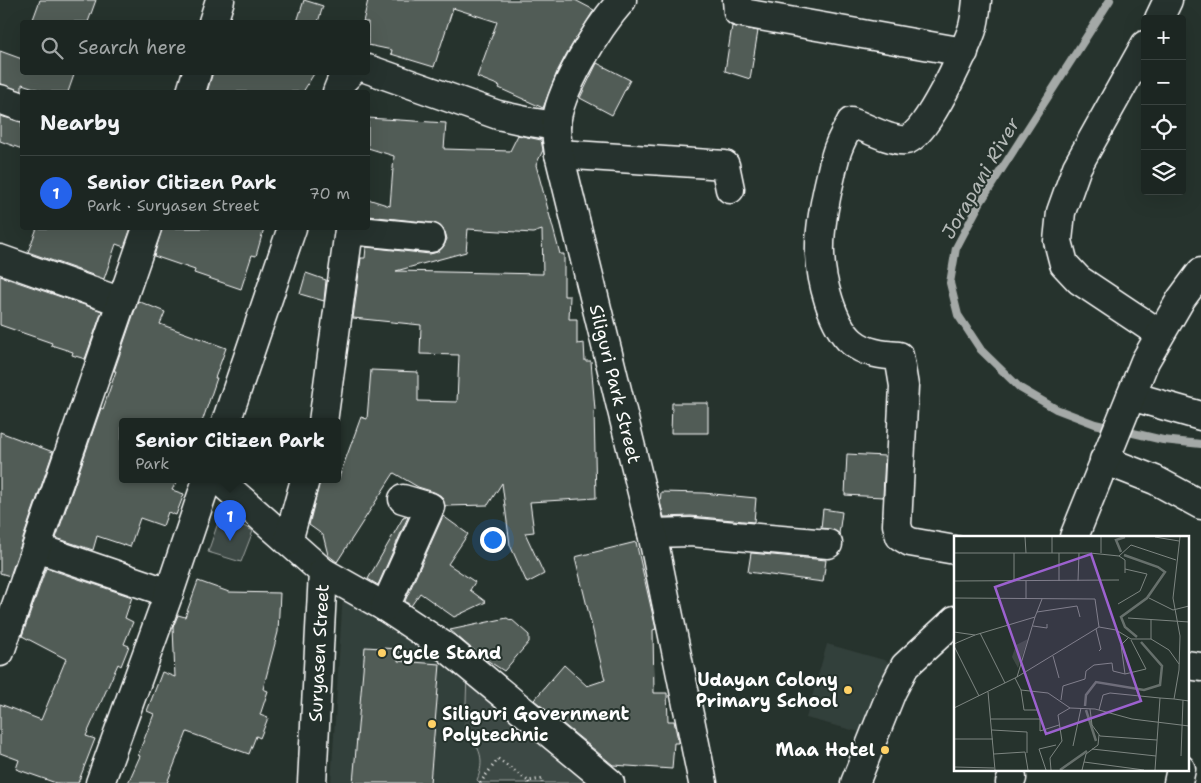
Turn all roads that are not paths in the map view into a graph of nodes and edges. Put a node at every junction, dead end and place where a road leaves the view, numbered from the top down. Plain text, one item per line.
1 (220, 0) edge
2 (622, 0) edge
3 (738, 0) edge
4 (977, 0) edge
5 (1168, 0) edge
6 (1161, 15) edge
7 (214, 20) edge
8 (964, 52) junction
9 (1141, 52) edge
10 (370, 70) edge
11 (196, 75) edge
12 (348, 75) edge
13 (192, 90) edge
14 (338, 90) edge
15 (0, 99) edge
16 (20, 106) edge
17 (556, 126) junction
18 (559, 154) junction
19 (730, 189) dead end
20 (146, 230) edge
21 (291, 230) edge
22 (349, 230) edge
23 (349, 230) edge
24 (432, 238) dead end
25 (0, 259) edge
26 (1201, 272) edge
27 (122, 302) junction
28 (1160, 334) junction
29 (1129, 400) junction
30 (1201, 416) edge
31 (227, 418) edge
32 (324, 418) edge
33 (1106, 456) junction
34 (206, 483) edge
35 (222, 483) edge
36 (304, 483) edge
37 (403, 499) dead end
38 (1201, 505) edge
39 (652, 533) junction
40 (1074, 536) edge
41 (288, 541) junction
42 (828, 544) dead end
43 (37, 548) junction
44 (954, 550) edge
45 (323, 572) junction
46 (169, 593) junction
47 (385, 607) junction
48 (954, 621) edge
49 (2, 637) edge
50 (1188, 666) edge
51 (1201, 667) edge
52 (1181, 770) edge
53 (100, 783) edge
54 (312, 783) edge
55 (610, 783) edge
56 (703, 783) edge
57 (855, 783) edge
58 (1178, 783) edge

1 - 7 street
2 - 17 street, Siliguri Park Street
3 - 8 street
4 - 8 street
5 - 6 street
8 - 44 street
9 - 28 street
10 - 17 street
11 - 13 street
12 - 14 street
15 - 16 street
17 - 18 street, Siliguri Park Street
18 - 19 street
18 - 39 street, Siliguri Park Street
20 - 27 street
21 - 31 street
22 - 32 street
23 - 24 street
25 - 27 street
26 - 28 street
27 - 43 street
28 - 29 street
29 - 30 street
29 - 33 street
33 - 38 street
33 - 40 street
34 - 46 street
35 - 41 street, Suryasen Street
36 - 41 street
37 - 47 street
39 - 42 street
39 - 56 street, Siliguri Park Street
41 - 45 street, Suryasen Street
43 - 46 street
43 - 49 street
45 - 47 street
45 - 54 street, Suryasen Street
46 - 53 street
47 - 55 street
48 - 57 street
50 - 51 street
52 - 58 street

